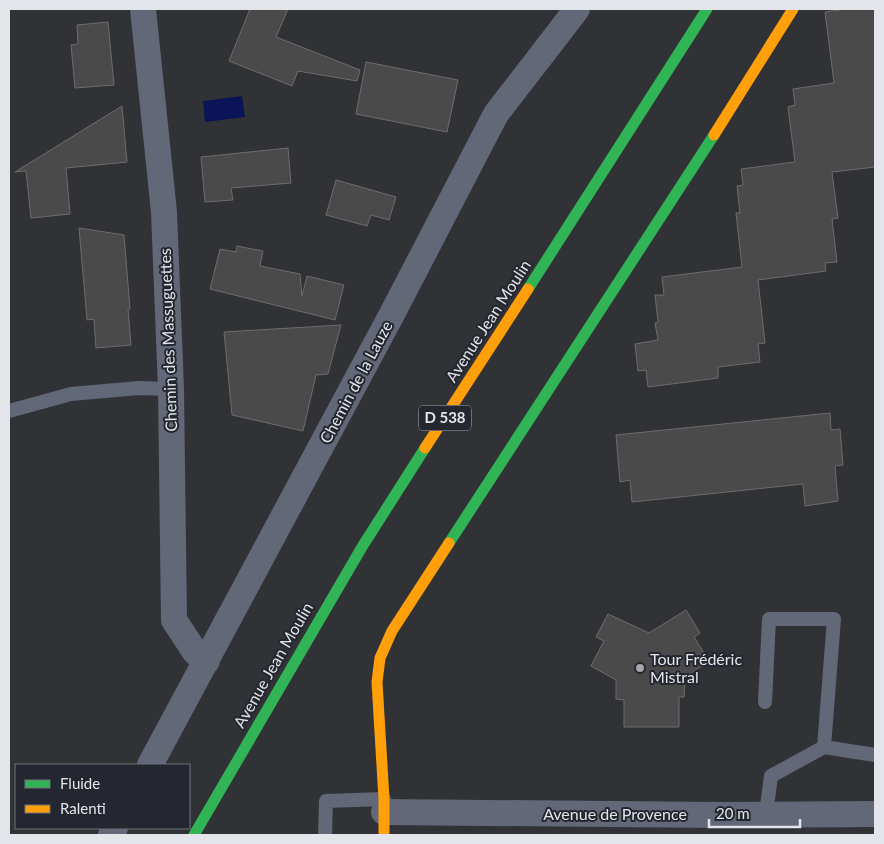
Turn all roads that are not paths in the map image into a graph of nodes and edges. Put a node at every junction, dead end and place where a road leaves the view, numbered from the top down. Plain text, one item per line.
1 (144, 9) edge
2 (577, 9) edge
3 (708, 9) edge
4 (793, 9) edge
5 (171, 389) junction
6 (9, 411) edge
7 (207, 661) junction
8 (765, 702) dead end
9 (824, 747) junction
10 (875, 755) edge
11 (151, 764) edge
12 (766, 814) junction
13 (875, 814) edge
14 (384, 815) edge
15 (194, 835) edge
16 (325, 835) edge

1 - 5 street, Chemin des Massuguettes
2 - 7 street, Chemin de la Lauze
3 - 15 main road, Avenue Jean Moulin / D 538
4 - 14 main road
5 - 6 lane
5 - 7 street, Chemin des Massuguettes
7 - 11 street, Chemin de la Lauze
8 - 9 lane
9 - 10 lane
9 - 12 lane
12 - 13 street, Avenue de Provence
12 - 14 street, Avenue de Provence
14 - 16 lane

